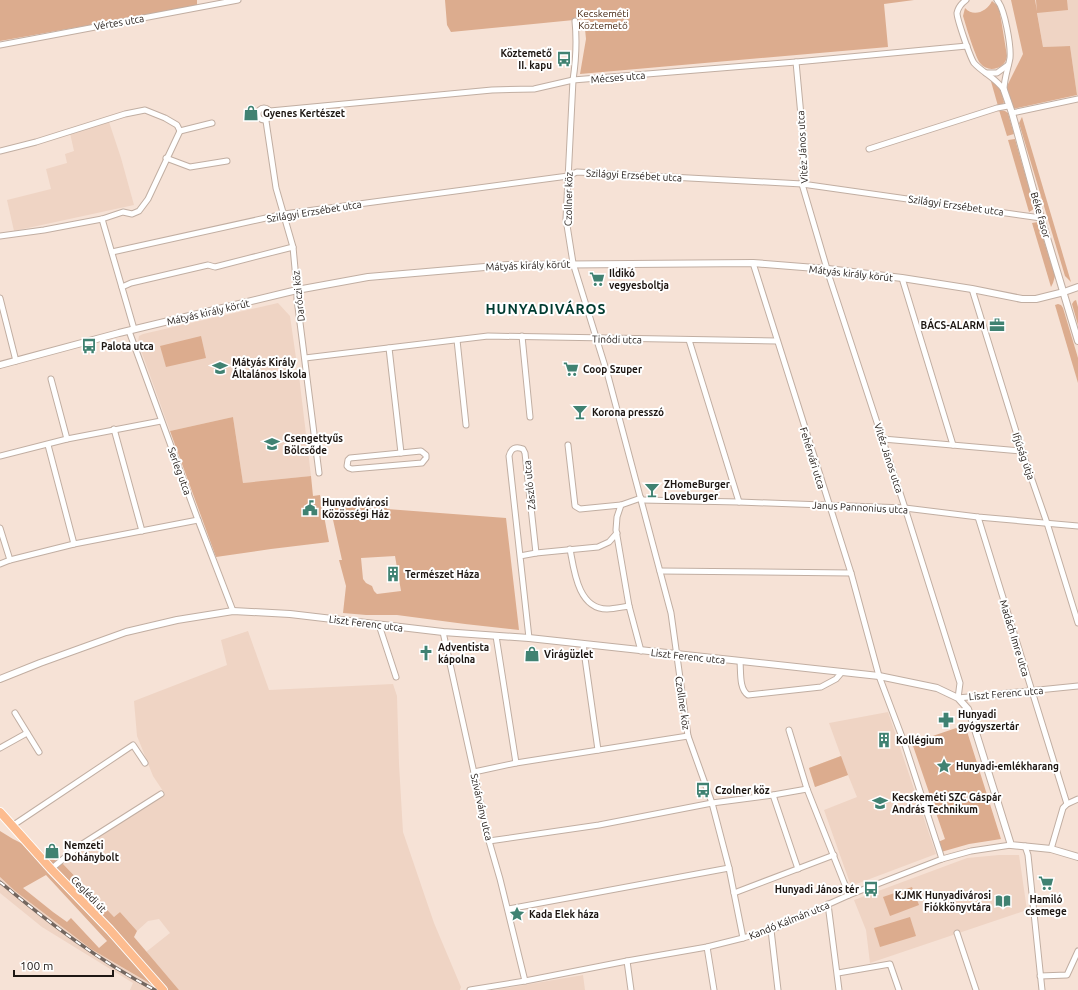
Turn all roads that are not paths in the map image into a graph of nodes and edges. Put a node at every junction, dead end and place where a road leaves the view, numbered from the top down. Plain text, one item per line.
1 (238, 0) edge
2 (966, 0) edge
3 (997, 0) edge
4 (575, 21) dead end
5 (0, 45) edge
6 (967, 46) junction
7 (796, 62) junction
8 (1008, 64) junction
9 (985, 73) junction
10 (573, 80) junction
11 (1004, 90) junction
12 (1078, 99) edge
13 (1008, 106) junction
14 (270, 111) junction
15 (1012, 113) junction
16 (266, 120) junction
17 (212, 123) dead end
18 (180, 131) junction
19 (869, 149) dead end
20 (0, 151) edge
21 (166, 158) junction
22 (227, 161) dead end
23 (568, 176) junction
24 (802, 184) junction
25 (284, 214) junction
26 (1041, 218) junction
27 (102, 219) junction
28 (0, 236) edge
29 (293, 247) junction
30 (112, 252) junction
31 (573, 263) junction
32 (753, 263) junction
33 (828, 269) junction
34 (902, 278) junction
35 (122, 287) junction
36 (1078, 287) edge
37 (972, 289) junction
38 (297, 290) junction
39 (1064, 292) junction
40 (0, 298) edge
41 (132, 330) junction
42 (522, 336) junction
43 (597, 338) junction
44 (457, 340) junction
45 (689, 340) junction
46 (777, 341) junction
47 (1078, 341) edge
48 (389, 348) junction
49 (305, 358) junction
50 (16, 361) junction
51 (0, 365) edge
52 (51, 379) dead end
53 (530, 417) dead end
54 (161, 421) junction
55 (466, 425) dead end
56 (114, 429) junction
57 (67, 439) junction
58 (883, 439) junction
59 (48, 444) junction
60 (568, 445) dead end
61 (953, 445) junction
62 (1022, 451) junction
63 (401, 453) junction
64 (0, 456) edge
65 (319, 473) dead end
66 (641, 499) junction
67 (738, 502) junction
68 (621, 504) junction
69 (828, 505) junction
70 (905, 508) junction
71 (978, 517) junction
72 (198, 520) junction
73 (1047, 523) junction
74 (1078, 526) edge
75 (0, 528) edge
76 (142, 531) junction
77 (617, 533) junction
78 (74, 544) junction
79 (570, 549) junction
80 (536, 553) junction
81 (520, 556) junction
82 (10, 560) junction
83 (0, 564) edge
84 (660, 571) junction
85 (851, 573) junction
86 (629, 606) junction
87 (234, 611) junction
88 (1078, 623) edge
89 (379, 625) junction
90 (443, 632) junction
91 (496, 636) junction
92 (529, 638) junction
93 (583, 644) junction
94 (641, 651) junction
95 (676, 654) junction
96 (740, 662) junction
97 (842, 672) junction
98 (879, 676) junction
99 (396, 677) dead end
100 (0, 679) edge
101 (1078, 686) edge
102 (1031, 691) junction
103 (958, 698) junction
104 (15, 713) dead end
105 (789, 730) dead end
106 (27, 733) junction
107 (688, 736) junction
108 (0, 748) edge
109 (598, 750) junction
110 (39, 752) dead end
111 (145, 763) dead end
112 (516, 764) junction
113 (474, 772) junction
114 (807, 789) junction
115 (161, 794) dead end
116 (773, 795) junction
117 (1078, 799) edge
118 (712, 803) junction
119 (1066, 804) junction
120 (0, 812) edge
121 (12, 826) junction
122 (489, 841) junction
123 (1011, 845) junction
124 (1025, 846) junction
125 (1051, 849) junction
126 (834, 855) junction
127 (1078, 857) edge
128 (942, 859) junction
129 (729, 868) junction
130 (51, 869) junction
131 (798, 869) junction
132 (734, 893) junction
133 (849, 895) junction
134 (828, 904) junction
135 (508, 909) junction
136 (771, 930) junction
137 (957, 934) dead end
138 (743, 938) junction
139 (706, 947) junction
140 (1078, 951) edge
141 (627, 961) junction
142 (838, 973) junction
143 (1040, 976) junction
144 (525, 981) junction
145 (163, 990) edge
146 (470, 990) edge
147 (631, 990) edge
148 (714, 990) edge
149 (778, 990) edge
150 (839, 990) edge
151 (899, 990) edge
152 (976, 990) edge
153 (1042, 990) edge

1 - 5 street, Vértes utca
2 - 6 street
3 - 8 street, Béke fasor
4 - 10 street, Czollner köz
6 - 7 street, Mécses utca
6 - 9 street
7 - 10 street, Mécses utca
7 - 24 street, Vitéz János utca
8 - 9 street
8 - 11 street, Béke fasor
9 - 11 street
10 - 14 street, Mécses utca
10 - 23 street, Czollner köz
11 - 13 street, Béke fasor
12 - 15 street
13 - 15 street, Béke fasor
13 - 19 street
14 - 16 street
14 - 16 street, Mécses utca
15 - 26 street, Béke fasor
16 - 25 street, Daróczi köz
17 - 18 street
18 - 20 street
18 - 21 street
21 - 22 street
21 - 27 street
23 - 24 street, Szilágyi Erzsébet utca
23 - 25 street, Szilágyi Erzsébet utca
23 - 31 street, Czollner köz
24 - 26 street, Szilágyi Erzsébet utca
24 - 33 street, Vitéz János utca
25 - 29 street, Daróczi köz
25 - 30 street, Szilágyi Erzsébet utca
26 - 39 street, Béke fasor
27 - 28 street
27 - 30 street, Serleg utca
29 - 35 street
29 - 38 street, Daróczi köz
30 - 35 street, Serleg utca
31 - 32 street, Mátyás király körút
31 - 38 street, Mátyás király körút
31 - 43 street, Czollner köz
32 - 33 street, Mátyás király körút
32 - 46 street, Fehérvári utca
33 - 34 street, Mátyás király körút
33 - 58 street, Vitéz János utca
34 - 37 street, Mátyás király körút
34 - 61 street
35 - 41 street, Serleg utca
36 - 39 street, Mátyás király körút
37 - 39 street, Mátyás király körút
37 - 62 street, Ifjúság útja
38 - 41 street, Mátyás király körút
38 - 49 street, Daróczi köz
39 - 47 street, Béke fasor
40 - 50 street
41 - 50 street, Mátyás király körút
41 - 54 street, Serleg utca
42 - 43 street, Tinódi utca
42 - 44 street, Tinódi utca
42 - 53 street
43 - 45 street, Tinódi utca
43 - 66 street, Czollner köz
44 - 48 street, Tinódi utca
44 - 55 street
45 - 46 street, Tinódi utca
45 - 67 street
46 - 69 street, Fehérvári utca
48 - 49 street, Tinódi utca
48 - 63 street
49 - 65 street, Daróczi köz
50 - 51 street, Mátyás király körút
52 - 57 street
54 - 56 street
54 - 72 street, Serleg utca
56 - 57 street
56 - 76 street
57 - 59 street
58 - 61 street
58 - 70 street, Vitéz János utca
59 - 64 street
59 - 78 street
60 - 68 street
61 - 62 street
62 - 73 street, Ifjúság útja
63 - 63 street
66 - 67 street, Janus Pannonius utca
66 - 68 street
66 - 84 street, Czollner köz
67 - 69 street, Janus Pannonius utca
68 - 77 street
69 - 70 street, Janus Pannonius utca
69 - 85 street, Fehérvári utca
70 - 71 street, Janus Pannonius utca
70 - 103 street, Vitéz János utca
71 - 73 street, Janus Pannonius utca
71 - 102 street, Madách Imre utca
72 - 76 street
72 - 87 street, Serleg utca
73 - 74 street, Janus Pannonius utca
73 - 88 street, Ifjúság útja
75 - 82 street
76 - 78 street
77 - 79 street
77 - 86 street
78 - 82 street
79 - 80 street
79 - 86 street
80 - 81 street
80 - 81 street, Zászló utca
81 - 92 street, Zászló utca
82 - 83 street
84 - 85 street
84 - 95 street, Czollner köz
85 - 98 street, Fehérvári utca
86 - 94 street
87 - 89 street, Liszt Ferenc utca
87 - 100 street, Liszt Ferenc utca
89 - 90 street, Liszt Ferenc utca
89 - 99 street
90 - 91 street, Liszt Ferenc utca
90 - 113 street, Szivárvány utca
91 - 92 street, Liszt Ferenc utca
91 - 112 street
92 - 93 street, Liszt Ferenc utca
93 - 94 street, Liszt Ferenc utca
93 - 109 street
94 - 95 street, Liszt Ferenc utca
95 - 96 street, Liszt Ferenc utca
95 - 107 street, Czollner köz
96 - 97 street, Liszt Ferenc utca
96 - 97 street
97 - 98 street, Liszt Ferenc utca
98 - 103 street, Liszt Ferenc utca
98 - 128 street
101 - 102 street, Liszt Ferenc utca
102 - 103 street, Liszt Ferenc utca
102 - 119 street, Madách Imre utca
103 - 123 street
104 - 106 street
105 - 114 street
106 - 108 street
106 - 110 street
107 - 109 street
107 - 118 street, Czollner köz
109 - 112 street
111 - 121 street
112 - 113 street
113 - 122 street, Szivárvány utca
114 - 116 street
114 - 126 street
115 - 130 street
116 - 118 street
116 - 131 street
117 - 119 street
118 - 122 street
118 - 129 street, Czollner köz
119 - 125 street
120 - 121 main road, Ceglédi út
121 - 130 main road, Ceglédi út
122 - 135 street, Szivárvány utca
123 - 124 street, Kandó Kálmán utca
123 - 128 street, Kandó Kálmán utca
124 - 125 street, Kandó Kálmán utca
124 - 143 street
125 - 127 street, Kandó Kálmán utca
126 - 131 street
126 - 133 street
128 - 133 street, Kandó Kálmán utca
129 - 132 street, Czollner köz
129 - 135 street
130 - 145 main road, Ceglédi út
131 - 132 street
132 - 138 street, Czollner köz
133 - 134 street, Kandó Kálmán utca
134 - 136 street, Kandó Kálmán utca
134 - 142 street
135 - 144 street, Szivárvány utca
136 - 138 street, Kandó Kálmán utca
136 - 149 street
137 - 152 street
138 - 139 street, Kandó Kálmán utca
139 - 141 street, Kandó Kálmán utca
139 - 148 street
140 - 143 street
141 - 144 street, Kandó Kálmán utca
141 - 147 street
142 - 150 street
142 - 151 street
143 - 153 street
144 - 146 street, Kandó Kálmán utca

